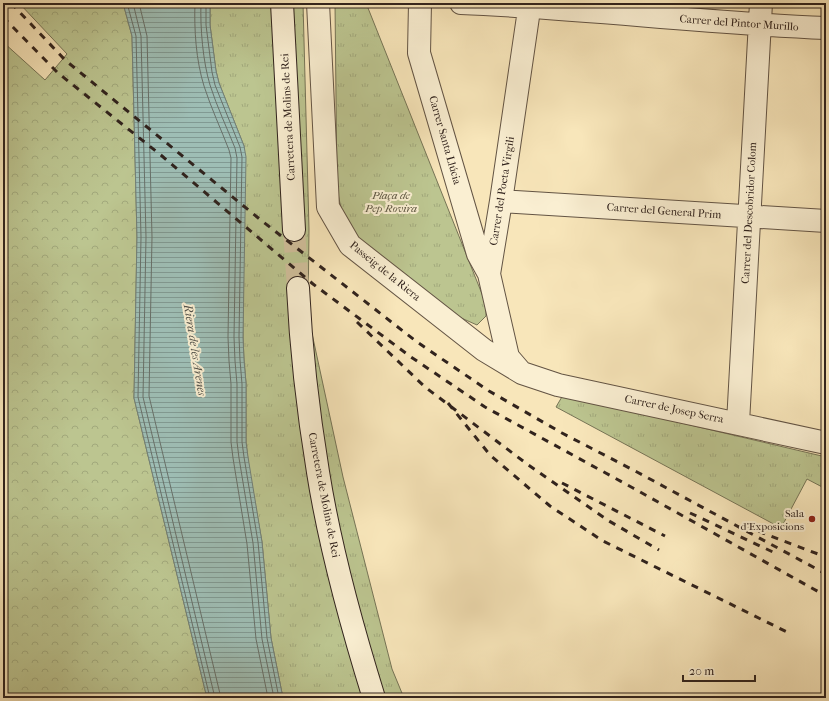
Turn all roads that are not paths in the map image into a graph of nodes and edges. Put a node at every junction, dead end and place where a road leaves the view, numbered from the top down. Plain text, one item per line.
1 (282, 3) edge
2 (318, 3) edge
3 (420, 3) edge
4 (461, 3) edge
5 (761, 3) edge
6 (530, 4) edge
7 (760, 25) junction
8 (826, 28) edge
9 (502, 201) junction
10 (749, 217) junction
11 (826, 221) edge
12 (294, 230) tunnel mouth
13 (488, 274) junction
14 (298, 288) tunnel mouth
15 (522, 373) junction
16 (738, 423) junction
17 (826, 443) edge
18 (374, 698) edge

1 - 12 street, Carretera de Molins de Rei
2 - 15 street, Passeig de la Riera
3 - 13 street, Carrer Santa Llúcia
4 - 6 street, Carrer del Pintor Murillo
5 - 7 street, Carrer del Descobridor Colom
6 - 7 street, Carrer del Pintor Murillo
6 - 9 street, Carrer del Poeta Virgili
7 - 8 street, Carrer del Pintor Murillo
7 - 10 street, Carrer del Descobridor Colom
9 - 10 street, Carrer del General Prim
9 - 13 street, Carrer del Poeta Virgili
10 - 11 street, Carrer del General Prim
10 - 16 street, Carrer del Descobridor Colom
13 - 15 street, Carrer del Poeta Virgili
14 - 18 street, Carretera de Molins de Rei
15 - 16 street, Carrer de Josep Serra
16 - 17 street, Carrer de Josep Serra

